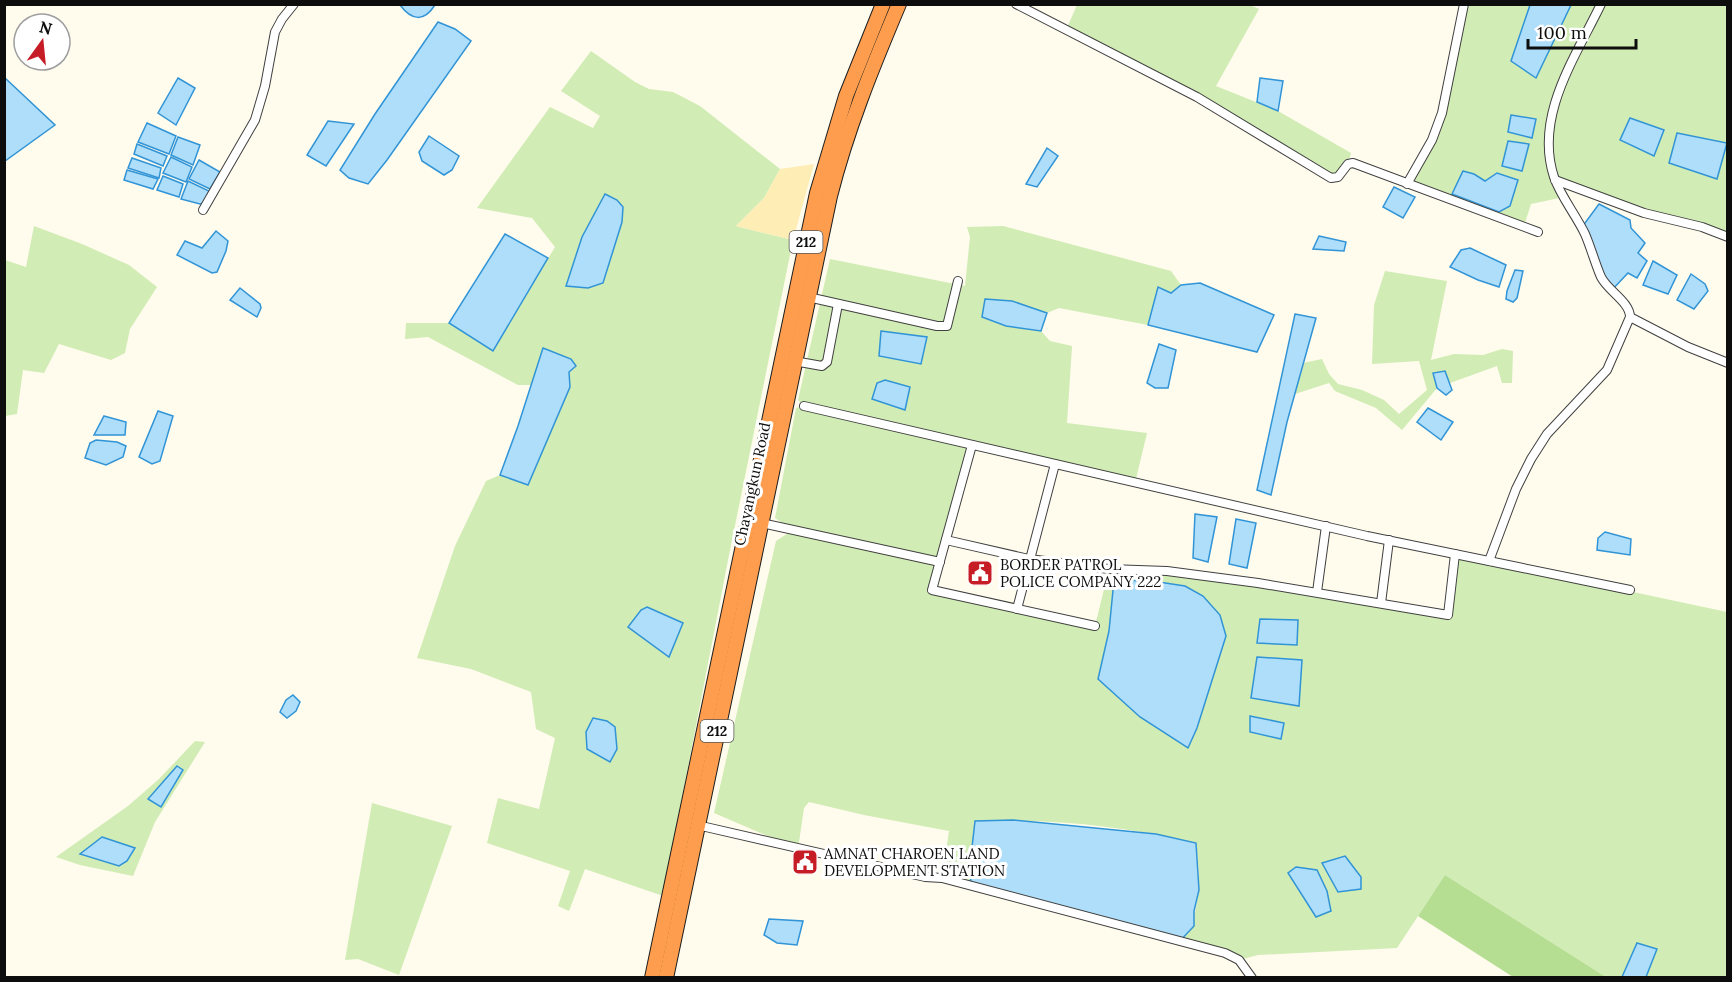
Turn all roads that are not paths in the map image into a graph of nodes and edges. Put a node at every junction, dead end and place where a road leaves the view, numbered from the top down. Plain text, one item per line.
1 (294, 4) edge
2 (884, 4) edge
3 (899, 4) edge
4 (1016, 4) edge
5 (1464, 4) edge
6 (1601, 4) edge
7 (1555, 180) junction
8 (1407, 184) junction
9 (204, 210) dead end
10 (1538, 232) dead end
11 (1728, 237) edge
12 (958, 281) dead end
13 (808, 297) junction
14 (838, 304) junction
15 (1630, 317) junction
16 (794, 361) junction
17 (1728, 363) edge
18 (804, 406) dead end
19 (972, 445) junction
20 (1055, 464) junction
21 (762, 483) junction
22 (761, 524) junction
23 (1326, 526) junction
24 (946, 540) junction
25 (1389, 540) junction
26 (1455, 554) junction
27 (1029, 559) junction
28 (1489, 561) junction
29 (940, 562) junction
30 (1630, 591) dead end
31 (1317, 592) junction
32 (1381, 603) junction
33 (1017, 609) junction
34 (1095, 626) dead end
35 (697, 825) junction
36 (652, 978) edge
37 (666, 978) edge
38 (1252, 978) edge

1 - 9 street
2 - 21 highway, Chayangkun Road / 212
3 - 13 highway, Chayangkun Road / 212
4 - 8 street
5 - 8 street
6 - 7 street
7 - 11 street
7 - 15 street
8 - 10 street
12 - 14 street
13 - 14 street
13 - 16 highway, Chayangkun Road / 212
14 - 16 street
15 - 17 street
15 - 28 street
16 - 21 highway, Chayangkun Road / 212
18 - 19 street
19 - 20 street
19 - 24 street
20 - 23 street
20 - 27 street
21 - 22 highway, Chayangkun Road / 212
21 - 36 highway, Chayangkun Road / 212
22 - 29 street
22 - 35 highway, Chayangkun Road / 212
23 - 25 street
23 - 31 street
24 - 27 street
24 - 29 street
25 - 26 street
25 - 32 street
26 - 28 street
26 - 32 street
27 - 31 street
27 - 33 street
28 - 30 street
29 - 33 street
31 - 32 street
33 - 34 street
35 - 37 highway, Chayangkun Road / 212
35 - 38 street

